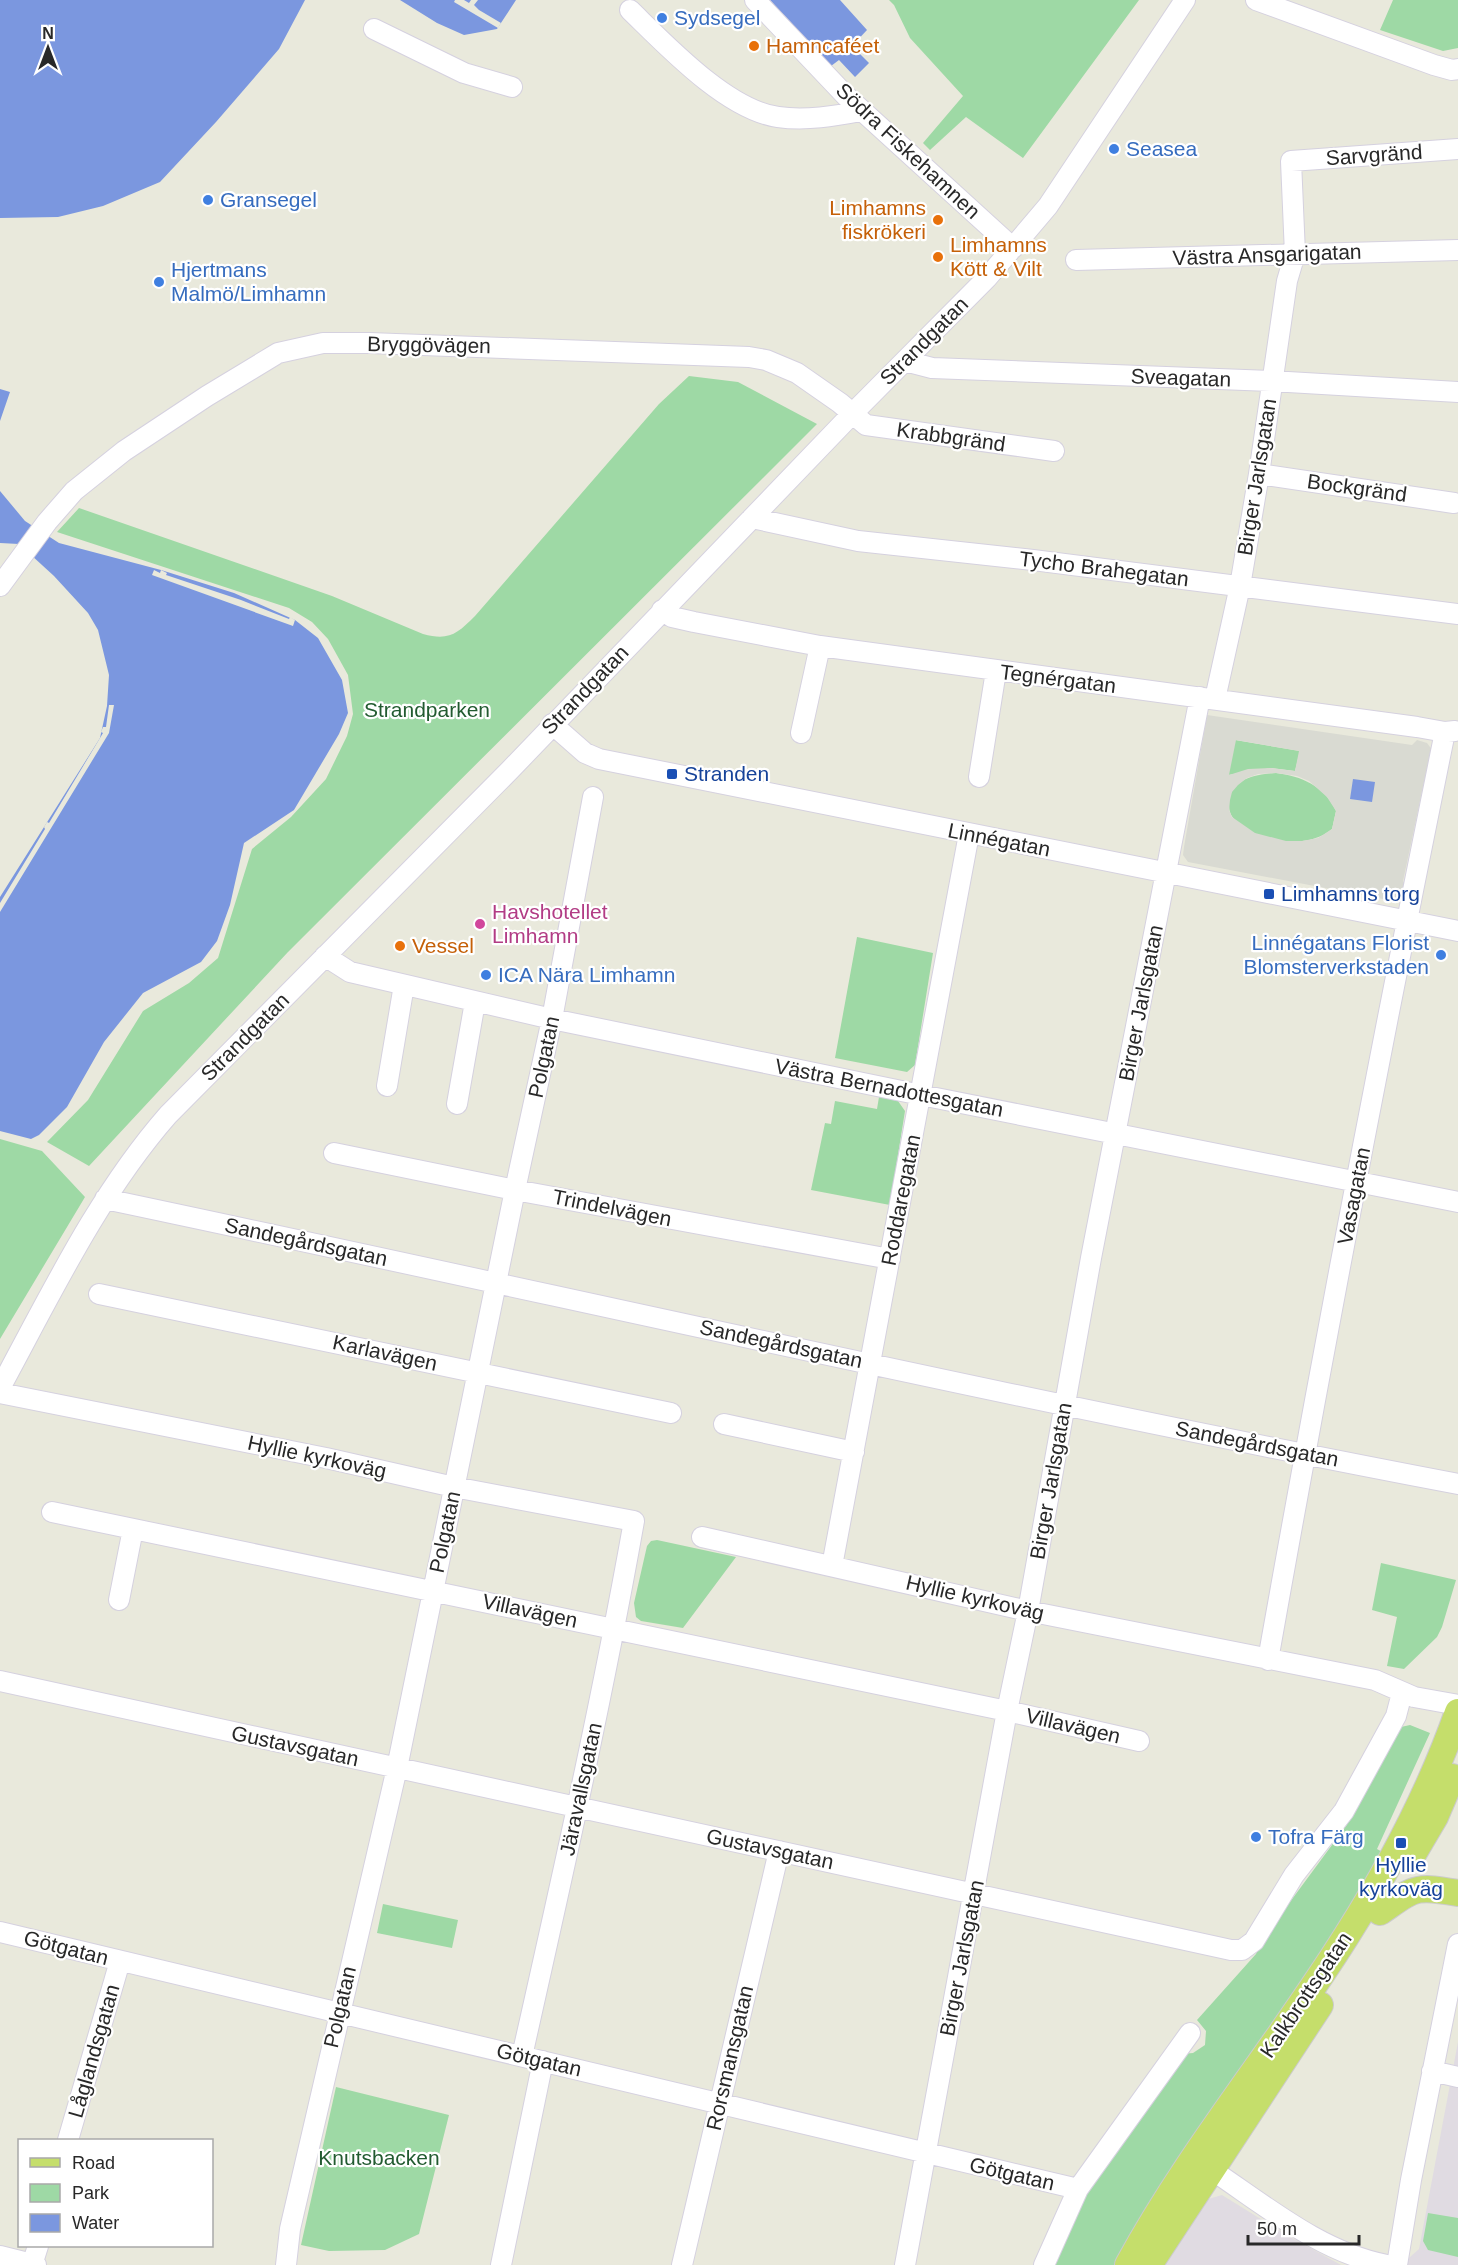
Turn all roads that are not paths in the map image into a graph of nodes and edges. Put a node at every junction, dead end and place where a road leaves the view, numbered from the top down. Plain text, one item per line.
1 (755, 0) edge
2 (1185, 0) edge
3 (1256, 0) edge
4 (630, 10) dead end
5 (374, 29) dead end
6 (1458, 69) edge
7 (512, 87) dead end
8 (861, 111) junction
9 (1458, 149) edge
10 (1291, 161) joint
11 (1013, 248) junction
12 (1458, 250) edge
13 (1295, 254) junction
14 (1076, 260) dead end
15 (905, 361) junction
16 (1272, 381) junction
17 (1458, 392) edge
18 (851, 415) junction
19 (1054, 451) dead end
20 (1259, 474) junction
21 (1454, 503) dead end
22 (752, 518) junction
23 (5, 578) edge
24 (1240, 586) junction
25 (662, 610) junction
26 (1458, 614) edge
27 (820, 646) junction
28 (996, 671) junction
29 (1207, 698) junction
30 (552, 724) junction
31 (1451, 731) edge
32 (801, 733) dead end
33 (979, 777) dead end
34 (593, 797) dead end
35 (969, 834) junction
36 (1167, 873) junction
37 (1407, 921) junction
38 (1458, 931) edge
39 (325, 957) junction
40 (404, 986) junction
41 (475, 1002) junction
42 (552, 1019) junction
43 (387, 1086) dead end
44 (921, 1095) junction
45 (457, 1104) dead end
46 (1117, 1134) junction
47 (334, 1153) dead end
48 (1357, 1182) junction
49 (515, 1190) junction
50 (105, 1199) junction
51 (1458, 1202) edge
52 (890, 1259) junction
53 (497, 1284) junction
54 (99, 1294) dead end
55 (870, 1363) junction
56 (478, 1372) junction
57 (0, 1388) edge
58 (0, 1393) edge
59 (1064, 1405) junction
60 (671, 1413) dead end
61 (724, 1424) dead end
62 (854, 1452) junction
63 (1304, 1455) junction
64 (1458, 1484) edge
65 (454, 1487) junction
66 (52, 1512) dead end
67 (634, 1521) joint
68 (133, 1529) junction
69 (702, 1536) dead end
70 (832, 1566) junction
71 (433, 1591) junction
72 (119, 1600) dead end
73 (1028, 1611) junction
74 (615, 1628) junction
75 (1268, 1660) junction
76 (0, 1681) edge
77 (1402, 1693) junction
78 (1458, 1705) edge
79 (1007, 1711) junction
80 (1458, 1712) edge
81 (1139, 1741) dead end
82 (1458, 1762) edge
83 (397, 1768) junction
84 (578, 1807) junction
85 (779, 1851) junction
86 (1458, 1893) edge
87 (974, 1894) junction
88 (1380, 1912) junction
89 (0, 1932) edge
90 (1458, 1944) edge
91 (120, 1961) junction
92 (339, 2013) junction
93 (1190, 2032) dead end
94 (522, 2056) junction
95 (543, 2061) junction
96 (1432, 2071) junction
97 (1458, 2077) edge
98 (720, 2104) junction
99 (68, 2139) edge
100 (925, 2153) junction
101 (1212, 2170) junction
102 (1078, 2189) junction
103 (38, 2247) edge
104 (0, 2256) edge
105 (34, 2265) edge
106 (286, 2265) edge
107 (501, 2265) edge
108 (682, 2265) edge
109 (905, 2265) edge
110 (1044, 2265) edge
111 (1128, 2265) edge
112 (1149, 2265) edge
113 (1387, 2265) edge
114 (1397, 2265) edge

1 - 8 street, Södra Fiskehamnen
2 - 11 street, Strandgatan
3 - 6 street
4 - 8 street
5 - 7 street
8 - 11 street, Södra Fiskehamnen
9 - 10 street, Sarvgränd
10 - 13 street, Birger Jarlsgatan
11 - 15 street, Strandgatan
12 - 13 street, Västra Ansgarigatan
13 - 14 street, Västra Ansgarigatan
13 - 16 street, Birger Jarlsgatan
15 - 16 street, Sveagatan
15 - 18 street, Strandgatan
16 - 17 street, Sveagatan
16 - 20 street, Birger Jarlsgatan
18 - 19 street, Krabbgränd
18 - 22 street, Strandgatan
18 - 23 street, Bryggövägen
20 - 21 street, Bockgränd
20 - 24 street, Birger Jarlsgatan
22 - 24 street, Tycho Brahegatan
22 - 25 street, Strandgatan
24 - 26 street, Tycho Brahegatan
24 - 29 street, Birger Jarlsgatan
25 - 27 street, Tegnérgatan
25 - 30 street, Strandgatan
27 - 28 street, Tegnérgatan
27 - 32 street
28 - 29 street, Tegnérgatan
28 - 33 street
29 - 31 street, Tegnérgatan
29 - 36 street, Birger Jarlsgatan
30 - 35 street, Linnégatan
30 - 39 street, Strandgatan
31 - 37 street, Vasagatan
34 - 42 street, Polgatan
35 - 36 street, Linnégatan
35 - 44 street, Roddaregatan
36 - 37 street, Linnégatan
36 - 46 street, Birger Jarlsgatan
37 - 38 street, Linnégatan
37 - 48 street, Vasagatan
39 - 40 street, Västra Bernadottesgatan
39 - 50 street, Strandgatan
40 - 41 street, Västra Bernadottesgatan
40 - 43 street
41 - 42 street, Västra Bernadottesgatan
41 - 45 street
42 - 44 street, Västra Bernadottesgatan
42 - 49 street, Polgatan
44 - 46 street, Västra Bernadottesgatan
44 - 52 street, Roddaregatan
46 - 48 street, Västra Bernadottesgatan
46 - 59 street, Birger Jarlsgatan
47 - 49 street, Trindelvägen
48 - 51 street, Västra Bernadottesgatan
48 - 63 street, Vasagatan
49 - 52 street, Trindelvägen
49 - 53 street, Polgatan
50 - 53 street, Sandegårdsgatan
50 - 57 street, Strandgatan
52 - 55 street, Roddaregatan
53 - 55 street, Sandegårdsgatan
53 - 56 street, Polgatan
54 - 56 street, Karlavägen
55 - 59 street, Sandegårdsgatan
55 - 62 street, Roddaregatan
56 - 60 street, Karlavägen
56 - 65 street, Polgatan
58 - 65 street, Hyllie kyrkoväg
59 - 63 street, Sandegårdsgatan
59 - 73 street, Birger Jarlsgatan
61 - 62 street
62 - 70 street, Roddaregatan
63 - 64 street, Sandegårdsgatan
63 - 75 street, Vasagatan
65 - 67 street, Hyllie kyrkoväg
65 - 71 street, Polgatan
66 - 68 street, Villavägen
67 - 74 street, Järavallsgatan
68 - 71 street, Villavägen
68 - 72 street
69 - 70 street, Hyllie kyrkoväg
70 - 73 street, Hyllie kyrkoväg
71 - 74 street, Villavägen
71 - 83 street, Polgatan
73 - 75 street, Hyllie kyrkoväg
73 - 79 street, Birger Jarlsgatan
74 - 79 street, Villavägen
74 - 84 street, Järavallsgatan
75 - 77 street, Hyllie kyrkoväg
76 - 83 street, Gustavsgatan
77 - 78 street, Hyllie kyrkoväg
77 - 87 street, Gustavsgatan
79 - 81 street, Villavägen
79 - 87 street, Birger Jarlsgatan
80 - 111 main road, Kalkbrottsgatan
82 - 88 main road, Kalkbrottsgatan
83 - 84 street, Gustavsgatan
83 - 92 street, Polgatan
84 - 85 street, Gustavsgatan
84 - 94 street, Järavallsgatan
85 - 87 street, Gustavsgatan
85 - 98 street, Rorsmansgatan
86 - 88 main road
87 - 100 street, Birger Jarlsgatan
88 - 101 main road, Kalkbrottsgatan
89 - 91 street, Götgatan
90 - 96 street
91 - 92 street, Götgatan
91 - 99 street, Låglandsgatan
92 - 94 street, Götgatan
92 - 106 street, Polgatan
93 - 102 street, Götgatan
94 - 95 street, Götgatan
95 - 98 street, Götgatan
95 - 107 street
96 - 97 street
96 - 114 street
98 - 100 street, Götgatan
98 - 108 street, Rorsmansgatan
100 - 102 street, Götgatan
100 - 109 street, Birger Jarlsgatan
101 - 112 main road, Kalkbrottsgatan
101 - 113 street
102 - 110 street, Götgatan
103 - 105 street
104 - 105 street

